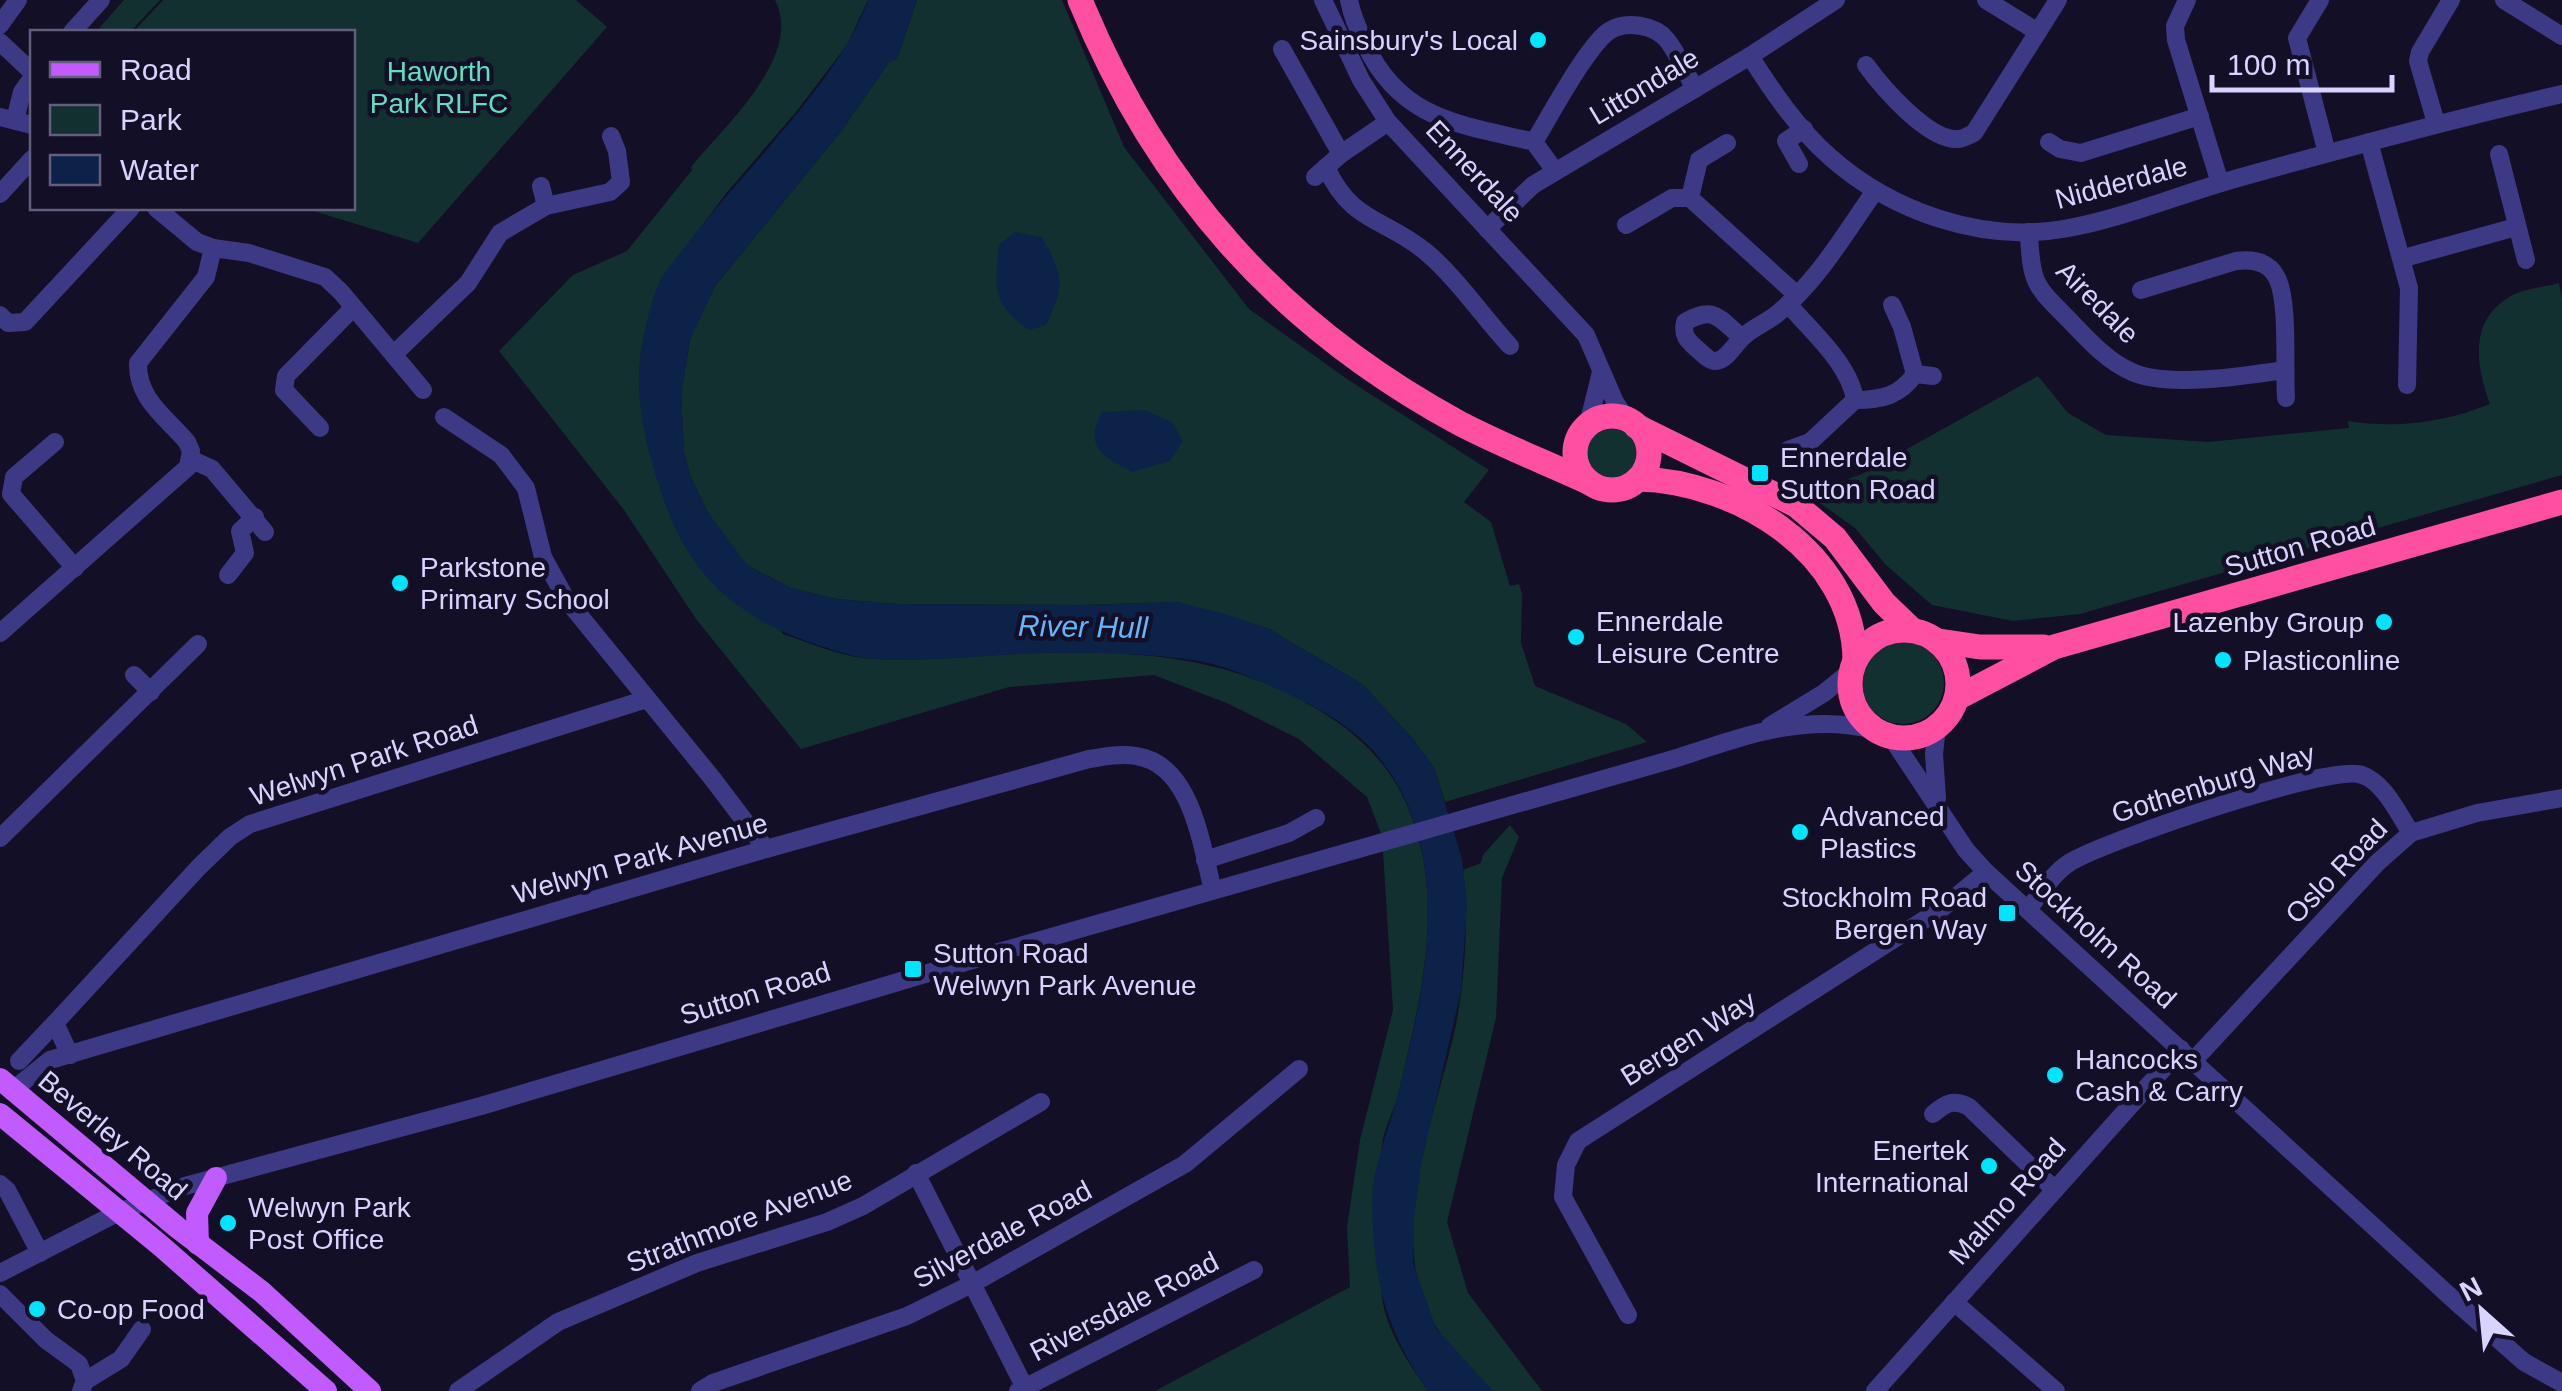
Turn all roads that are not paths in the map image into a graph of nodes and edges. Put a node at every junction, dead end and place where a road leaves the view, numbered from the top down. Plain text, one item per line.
1 (18, 0) edge
2 (100, 0) edge
3 (1080, 0) edge
4 (1323, 0) edge
5 (1349, 0) edge
6 (1986, 0) edge
7 (2058, 0) edge
8 (2187, 0) edge
9 (2320, 0) edge
10 (2451, 0) edge
11 (2504, 0) edge
12 (1828, 2) edge
13 (0, 25) edge
14 (74, 30) edge
15 (2038, 32) junction
16 (2562, 36) edge
17 (0, 42) edge
18 (1292, 53) dead end
19 (1750, 56) junction
20 (1866, 65) dead end
21 (30, 73) edge
22 (30, 78) edge
23 (1694, 88) junction
24 (2562, 94) edge
25 (2200, 116) junction
26 (16, 120) edge
27 (1388, 122) junction
28 (2436, 123) junction
29 (610, 129) dead end
30 (1804, 129) junction
31 (1534, 142) junction
32 (2049, 142) dead end
33 (2370, 142) junction
34 (1727, 143) dead end
35 (2327, 153) junction
36 (1341, 154) junction
37 (2499, 154) dead end
38 (30, 161) edge
39 (1799, 164) dead end
40 (1556, 171) junction
41 (2220, 183) junction
42 (541, 186) dead end
43 (1874, 190) junction
44 (0, 194) edge
45 (1690, 198) junction
46 (546, 206) junction
47 (129, 210) edge
48 (158, 210) edge
49 (1626, 225) dead end
50 (2516, 227) junction
51 (1487, 228) junction
52 (2028, 232) junction
53 (214, 248) junction
54 (2404, 258) junction
55 (2526, 260) dead end
56 (2141, 290) dead end
57 (1793, 299) junction
58 (1892, 305) dead end
59 (353, 308) junction
60 (0, 315) edge
61 (1741, 338) dead end
62 (1512, 347) dead end
63 (394, 354) junction
64 (1601, 369) junction
65 (2284, 370) junction
66 (2412, 376) dead end
67 (423, 390) dead end
68 (2286, 398) dead end
69 (1855, 400) junction
70 (469, 406) dead end
71 (1631, 423) junction
72 (320, 428) dead end
73 (1584, 430) junction
74 (45, 445) dead end
75 (1518, 450) junction
76 (1788, 450) dead end
77 (190, 460) junction
78 (1638, 479) junction
79 (1590, 483) junction
80 (2562, 502) edge
81 (75, 568) junction
82 (228, 575) dead end
83 (1911, 630) junction
84 (0, 633) edge
85 (1939, 641) junction
86 (198, 644) dead end
87 (2054, 647) junction
88 (1853, 666) junction
89 (134, 675) dead end
90 (150, 692) junction
91 (1957, 698) junction
92 (647, 699) junction
93 (1937, 728) junction
94 (1765, 729) junction
95 (1883, 733) junction
96 (2562, 798) edge
97 (1938, 804) junction
98 (1316, 818) dead end
99 (2412, 833) junction
100 (0, 838) edge
101 (766, 849) junction
102 (1205, 860) junction
103 (1986, 872) junction
104 (1213, 890) junction
105 (2028, 909) junction
106 (54, 1023) junction
107 (70, 1055) junction
108 (2188, 1055) junction
109 (19, 1061) dead end
110 (1299, 1069) dead end
111 (7, 1085) edge
112 (1042, 1102) dead end
113 (0, 1114) edge
114 (1933, 1114) dead end
115 (916, 1172) junction
116 (216, 1178) junction
117 (0, 1184) edge
118 (2055, 1190) junction
119 (146, 1201) junction
120 (120, 1212) junction
121 (198, 1244) junction
122 (40, 1253) junction
123 (1254, 1270) dead end
124 (0, 1273) edge
125 (972, 1284) junction
126 (0, 1294) edge
127 (1954, 1302) junction
128 (1628, 1315) dead end
129 (300, 1326) junction
130 (144, 1327) dead end
131 (280, 1350) junction
132 (2562, 1383) edge
133 (83, 1386) edge
134 (1022, 1389) edge
135 (326, 1391) edge
136 (370, 1391) edge
137 (458, 1391) edge
138 (700, 1391) edge
139 (1874, 1391) edge
140 (2056, 1391) edge

1 - 13 street
2 - 14 street
3 - 75 highway
4 - 27 street, Ennerdale
5 - 31 street
6 - 15 street
7 - 15 street
8 - 25 street
9 - 35 street
10 - 28 street
11 - 16 street
12 - 19 street, Littondale
15 - 20 street
17 - 21 street
18 - 36 street
19 - 23 street, Littondale
19 - 30 street, Nidderdale
22 - 26 street
23 - 31 street
23 - 40 street, Littondale
24 - 28 street, Nidderdale
25 - 32 street
25 - 41 street
27 - 36 street
27 - 51 street, Ennerdale
28 - 33 street, Nidderdale
29 - 46 street
30 - 39 street
30 - 43 street, Nidderdale
31 - 40 street
33 - 35 street, Nidderdale
33 - 54 street
34 - 45 street
35 - 41 street, Nidderdale
36 - 62 street
37 - 50 street
38 - 44 street
40 - 51 street, Littondale
41 - 52 street, Nidderdale
42 - 46 street
43 - 52 street, Nidderdale
43 - 57 street
45 - 49 street
45 - 57 street
46 - 63 street
47 - 60 street
48 - 53 street
50 - 54 street
50 - 55 street
51 - 64 street, Ennerdale
52 - 65 street, Airedale
53 - 59 street
53 - 77 street
54 - 66 street
56 - 65 street, Airedale
57 - 61 street
57 - 69 street
58 - 69 street
59 - 63 street
59 - 72 street
63 - 67 street
64 - 71 street, Ennerdale
64 - 73 street
65 - 68 street, Airedale
69 - 76 street
70 - 92 street
71 - 73 highway
71 - 78 highway
71 - 83 highway
73 - 75 highway
73 - 79 highway
74 - 81 street
75 - 79 highway
77 - 81 street
77 - 82 street
78 - 79 highway
78 - 88 highway
80 - 87 highway, Sutton Road
81 - 84 street
83 - 85 highway
83 - 88 highway
85 - 87 highway
85 - 91 highway
86 - 90 street
87 - 91 highway
88 - 94 street
88 - 95 highway
89 - 90 street
90 - 100 street
91 - 93 highway
92 - 101 street
92 - 106 street, Welwyn Park Road
93 - 95 highway
93 - 97 street
94 - 95 street
94 - 104 street, Sutton Road
95 - 97 street, Stockholm Road
96 - 99 street, Oslo Road
97 - 103 street, Stockholm Road
98 - 102 street
99 - 105 street, Gothenburg Way
99 - 108 street, Oslo Road
101 - 102 street, Welwyn Park Avenue
101 - 107 street, Welwyn Park Avenue
102 - 104 street, Welwyn Park Avenue
103 - 105 street, Stockholm Road
103 - 128 street, Bergen Way
104 - 116 street, Sutton Road
105 - 108 street, Stockholm Road
106 - 107 street
106 - 109 street, Welwyn Park Road
107 - 111 street, Welwyn Park Avenue
108 - 118 street, Malmo Road
108 - 132 street, Stockholm Road
110 - 125 street, Silverdale Road
111 - 119 main road, Beverley Road
112 - 115 street, Strathmore Avenue
113 - 120 main road, Beverley Road
114 - 118 street
115 - 125 street
115 - 137 street, Strathmore Avenue
116 - 119 street, Sutton Road
116 - 121 main road
117 - 122 street
118 - 127 street, Malmo Road
119 - 120 street, Sutton Road
119 - 121 main road, Beverley Road
120 - 122 street, Sutton Road
120 - 131 main road, Beverley Road
121 - 129 main road, Beverley Road
122 - 124 street, Sutton Road
123 - 134 street, Riversdale Road
125 - 134 street
125 - 138 street, Silverdale Road
126 - 133 street
127 - 139 street, Malmo Road
127 - 140 street
129 - 131 main road
129 - 136 main road, Beverley Road
130 - 133 street
131 - 135 main road, Beverley Road

